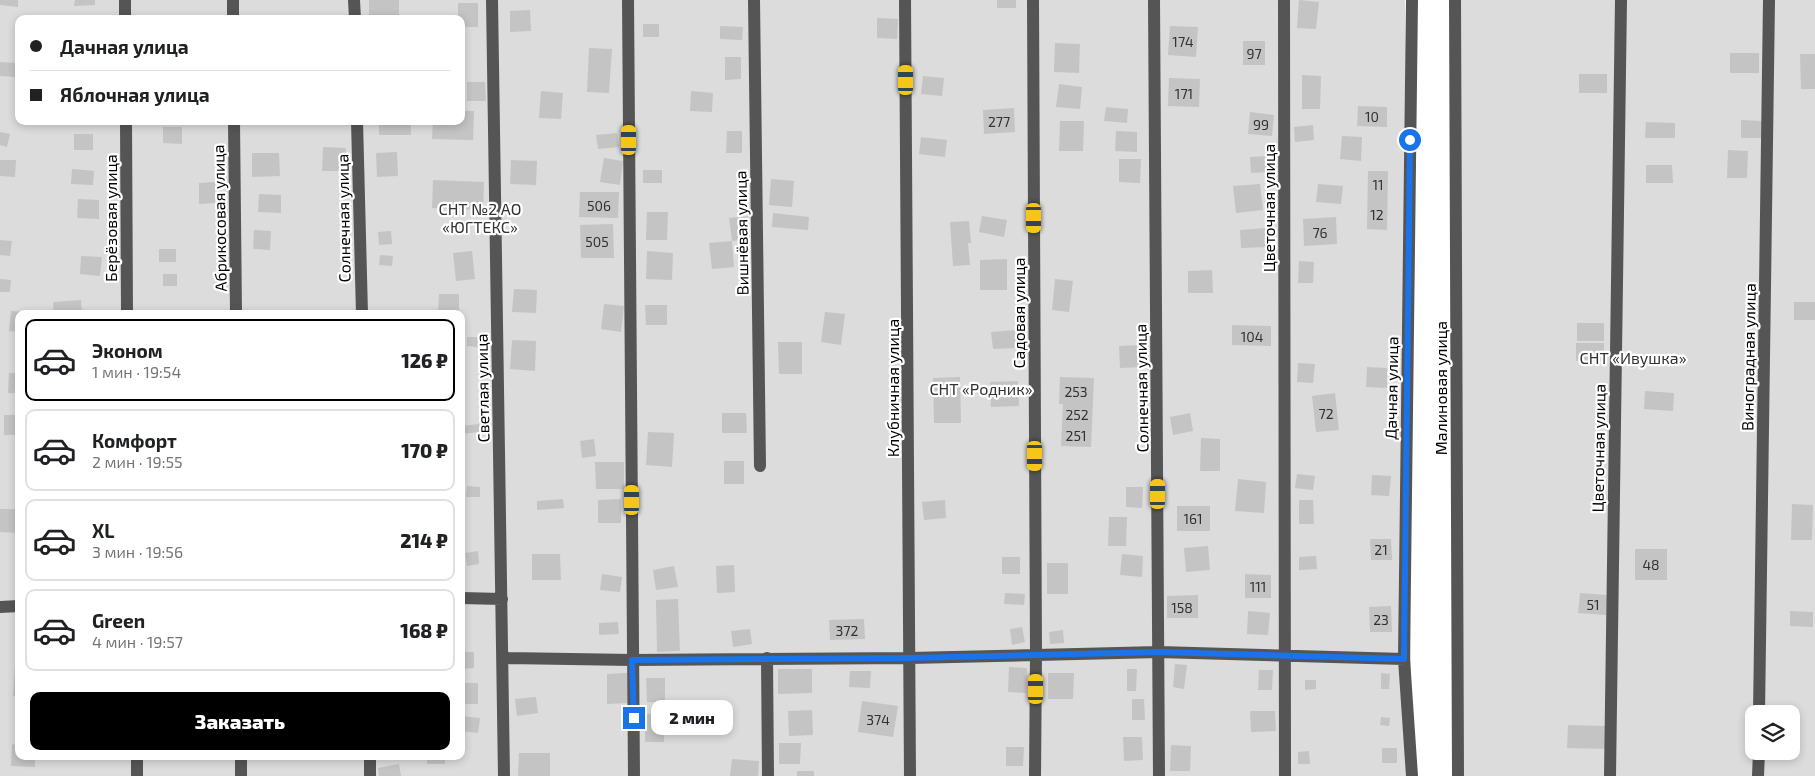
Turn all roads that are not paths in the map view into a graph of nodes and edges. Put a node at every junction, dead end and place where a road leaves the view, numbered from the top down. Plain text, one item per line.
1 (125, 0) edge
2 (233, 0) edge
3 (354, 0) edge
4 (492, 0) edge
5 (628, 0) edge
6 (754, 0) edge
7 (905, 0) edge
8 (1033, 0) edge
9 (1154, 0) edge
10 (1284, 0) edge
11 (1412, 0) edge
12 (1455, 0) edge
13 (1621, 0) edge
14 (1769, 0) edge
15 (125, 15) edge
16 (233, 15) edge
17 (355, 15) edge
18 (126, 125) edge
19 (234, 125) edge
20 (357, 125) edge
21 (127, 310) edge
22 (236, 310) edge
23 (362, 310) edge
24 (760, 466) dead end
25 (465, 598) edge
26 (502, 599) junction
27 (15, 606) edge
28 (0, 607) edge
29 (1159, 652) junction
30 (1036, 654) junction
31 (1284, 655) junction
32 (503, 658) junction
33 (767, 658) junction
34 (910, 658) junction
35 (1404, 659) junction
36 (632, 660) junction
37 (1759, 705) edge
38 (137, 760) edge
39 (241, 760) edge
40 (370, 760) edge
41 (1759, 760) edge
42 (137, 776) edge
43 (241, 776) edge
44 (370, 776) edge
45 (504, 776) edge
46 (634, 776) edge
47 (768, 776) edge
48 (910, 776) edge
49 (1035, 776) edge
50 (1159, 776) edge
51 (1285, 776) edge
52 (1412, 776) edge
53 (1458, 776) edge
54 (1610, 776) edge
55 (1758, 776) edge

1 - 15 street
2 - 16 street
3 - 17 street
4 - 26 street, Светлая улица
5 - 36 street
6 - 24 street, Вишнёвая улица
7 - 34 street, Клубничная улица
8 - 30 street, Садовая улица
9 - 29 street, Солнечная улица
10 - 31 street, Цветочная улица
11 - 35 street, Дачная улица
12 - 53 street, Малиновая улица
13 - 54 street, Цветочная улица
14 - 37 street, Виноградная улица
18 - 21 street, Берёзовая улица
19 - 22 street, Абрикосовая улица
20 - 23 street, Солнечная улица
25 - 26 street
26 - 32 street, Светлая улица
27 - 28 street
29 - 30 street
29 - 31 street
29 - 50 street, Солнечная улица
30 - 34 street
30 - 49 street, Садовая улица
31 - 35 street
31 - 51 street, Цветочная улица
32 - 36 street
32 - 45 street, Светлая улица
33 - 34 street
33 - 36 street
33 - 47 street
34 - 48 street, Клубничная улица
35 - 52 street, Дачная улица
36 - 46 street
38 - 42 street
39 - 43 street
40 - 44 street
41 - 55 street

